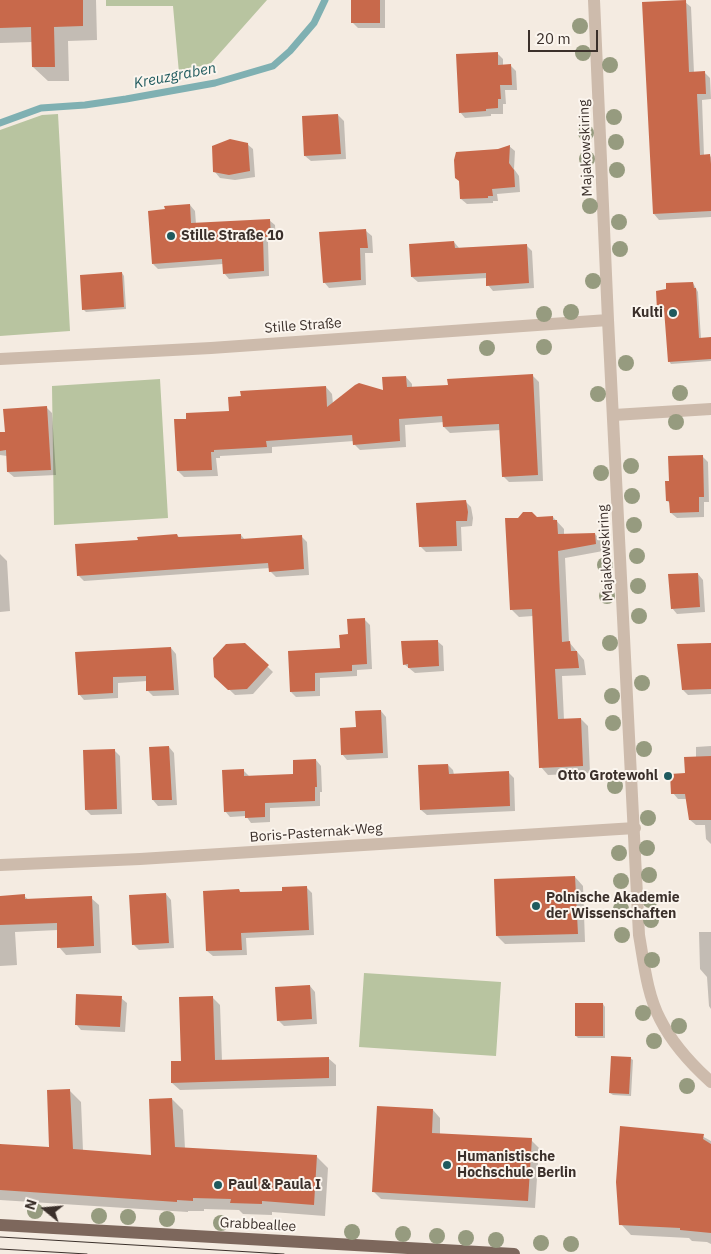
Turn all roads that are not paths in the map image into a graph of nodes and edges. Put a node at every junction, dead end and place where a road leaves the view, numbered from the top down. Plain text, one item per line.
1 (594, 0) edge
2 (608, 320) junction
3 (0, 359) edge
4 (711, 409) edge
5 (614, 415) junction
6 (635, 828) junction
7 (0, 865) edge
8 (711, 1082) edge
9 (0, 1225) edge
10 (514, 1254) edge

1 - 2 street, Majakowskiring
2 - 3 street, Stille Straße
2 - 5 street, Majakowskiring
4 - 5 street
5 - 6 street, Majakowskiring
6 - 7 street, Boris-Pasternak-Weg
6 - 8 street, Majakowskiring
9 - 10 main road, Grabbeallee

